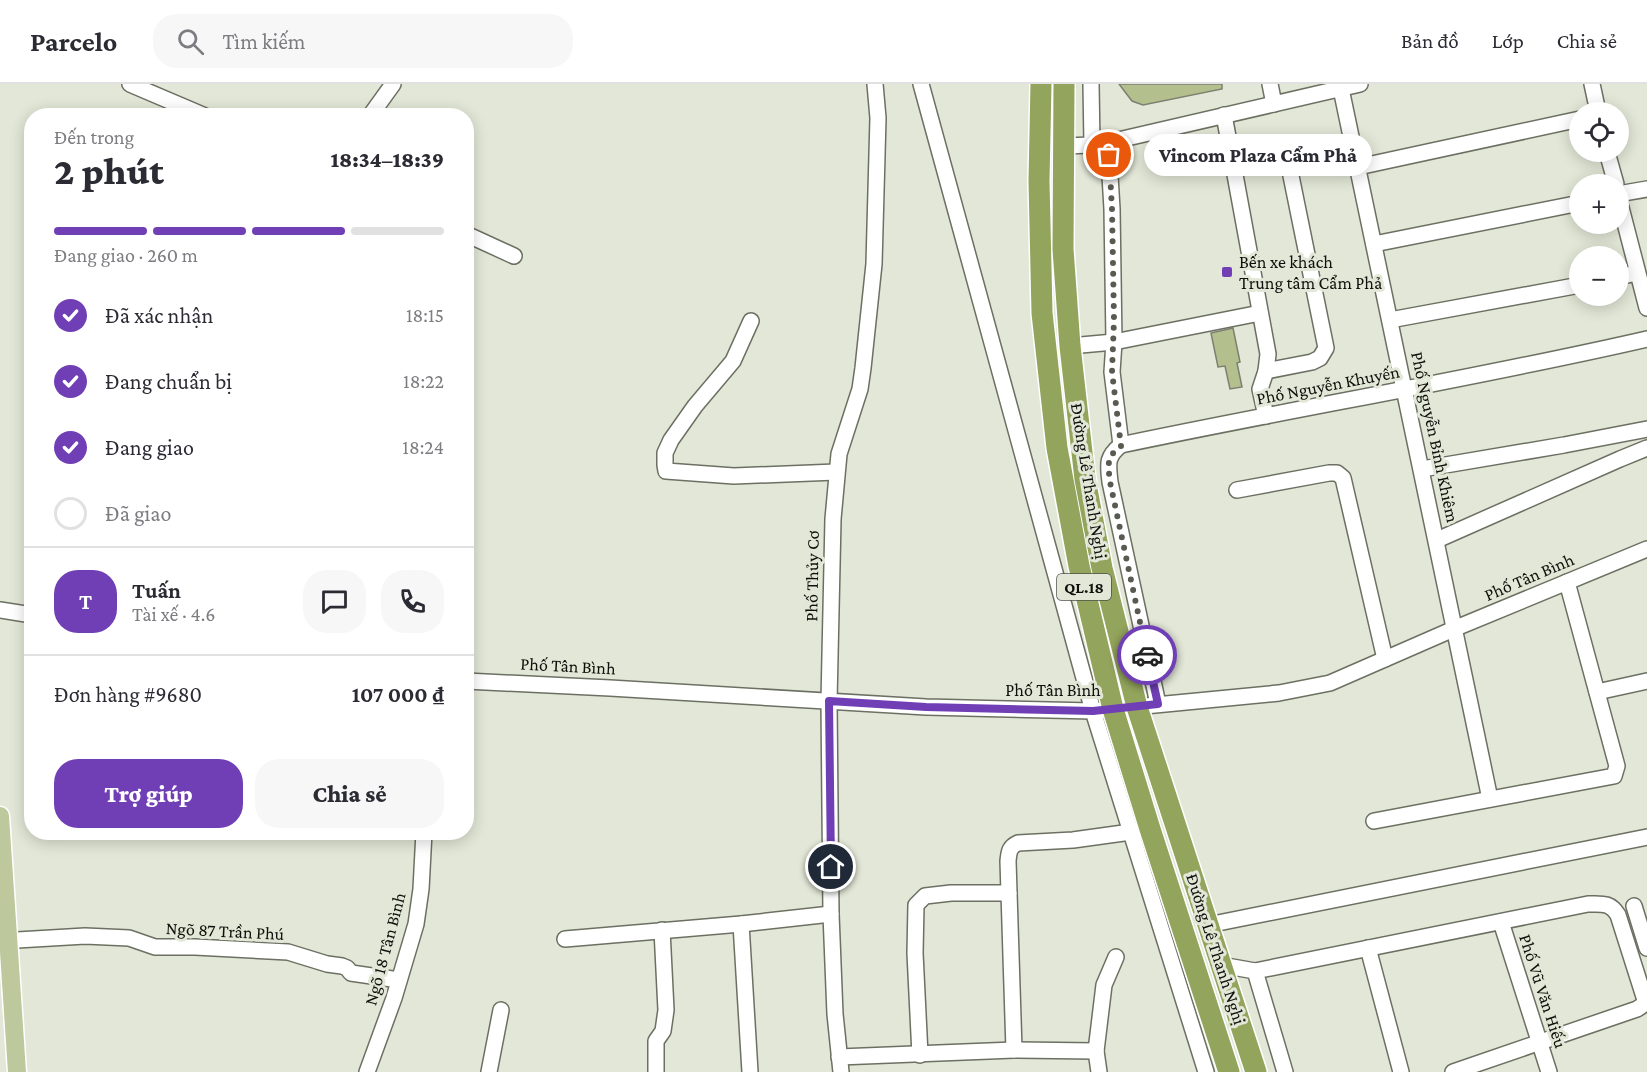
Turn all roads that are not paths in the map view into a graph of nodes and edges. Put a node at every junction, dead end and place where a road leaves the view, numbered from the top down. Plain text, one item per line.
1 (130, 84) edge
2 (393, 84) edge
3 (875, 84) edge
4 (921, 84) edge
5 (1041, 84) edge
6 (1064, 84) edge
7 (1091, 84) edge
8 (1270, 84) edge
9 (1360, 84) edge
10 (1592, 84) edge
11 (1341, 86) edge
12 (1596, 102) edge
13 (1275, 104) junction
14 (186, 108) edge
15 (376, 108) edge
16 (1224, 115) junction
17 (1569, 121) edge
18 (1108, 142) junction
19 (1092, 145) junction
20 (1064, 146) junction
21 (1233, 165) junction
22 (1358, 167) junction
23 (1647, 189) edge
24 (1629, 193) edge
25 (1569, 205) edge
26 (1628, 234) edge
27 (474, 238) edge
28 (1374, 244) junction
29 (514, 256) dead end
30 (1637, 273) junction
31 (1629, 275) edge
32 (1569, 287) edge
33 (1647, 308) edge
34 (1260, 313) junction
35 (1390, 320) junction
36 (751, 321) dead end
37 (1647, 339) edge
38 (1114, 342) junction
39 (1070, 346) junction
40 (1047, 352) junction
41 (1266, 371) junction
42 (1405, 390) junction
43 (1266, 416) junction
44 (1647, 429) edge
45 (1121, 446) junction
46 (1647, 448) edge
47 (1422, 469) junction
48 (836, 472) junction
49 (1237, 490) dead end
50 (1437, 540) junction
51 (1647, 549) edge
52 (1567, 582) junction
53 (0, 610) edge
54 (24, 614) edge
55 (1456, 628) junction
56 (1385, 659) junction
57 (474, 681) edge
58 (1647, 681) edge
59 (1597, 692) junction
60 (829, 701) junction
61 (1158, 704) junction
62 (1137, 707) junction
63 (1103, 710) junction
64 (1491, 799) junction
65 (0, 816) edge
66 (1374, 821) dead end
67 (1140, 831) junction
68 (1647, 837) edge
69 (424, 840) edge
70 (1009, 894) junction
71 (1634, 906) dead end
72 (831, 914) junction
73 (1501, 921) junction
74 (741, 924) junction
75 (1208, 925) junction
76 (662, 930) junction
77 (565, 939) dead end
78 (4, 941) edge
79 (1368, 948) junction
80 (1647, 948) edge
81 (1116, 957) dead end
82 (1221, 965) junction
83 (1255, 971) junction
84 (399, 980) junction
85 (501, 1010) dead end
86 (1539, 1042) junction
87 (1014, 1050) junction
88 (1096, 1052) junction
89 (920, 1055) junction
90 (840, 1065) edge
91 (17, 1072) edge
92 (367, 1072) edge
93 (489, 1072) edge
94 (656, 1072) edge
95 (750, 1072) edge
96 (1099, 1072) edge
97 (1206, 1072) edge
98 (1229, 1072) edge
99 (1256, 1072) edge
100 (1286, 1072) edge
101 (1401, 1072) edge
102 (1453, 1072) edge
103 (1549, 1072) edge

1 - 14 street
2 - 15 street
3 - 48 street, Phố Thủy Cơ
4 - 63 street
5 - 40 highway, Đường Lê Thanh Nghị / QL.18
6 - 20 highway, Đường Lê Thanh Nghị / QL.18
7 - 19 street
8 - 13 street
9 - 11 street
10 - 12 street
11 - 13 street
11 - 22 street, Phố Nguyễn Bỉnh Khiêm
13 - 16 street
16 - 18 street
16 - 21 street
17 - 22 street
18 - 19 street
18 - 38 street
19 - 20 street
20 - 39 highway, Đường Lê Thanh Nghị / QL.18
21 - 34 street
21 - 41 street
22 - 28 street, Phố Nguyễn Bỉnh Khiêm
23 - 24 street
25 - 28 street
26 - 30 street
27 - 29 street
28 - 35 street, Phố Nguyễn Bỉnh Khiêm
30 - 31 street
30 - 33 street
32 - 35 street
34 - 38 street
34 - 41 street
35 - 42 street, Phố Nguyễn Bỉnh Khiêm
36 - 48 street
37 - 42 street, Phố Nguyễn Khuyến
38 - 39 street
38 - 45 street
39 - 40 highway
39 - 62 highway, Đường Lê Thanh Nghị / QL.18
40 - 63 highway, Đường Lê Thanh Nghị / QL.18
41 - 43 street
42 - 43 street, Phố Nguyễn Khuyến
42 - 47 street, Phố Nguyễn Bỉnh Khiêm
43 - 45 street, Phố Nguyễn Khuyến
44 - 47 street
45 - 61 street
46 - 50 street
47 - 50 street, Phố Nguyễn Bỉnh Khiêm
48 - 60 street, Phố Thủy Cơ
49 - 56 street
50 - 55 street, Phố Nguyễn Bỉnh Khiêm
51 - 52 street, Phố Tân Bình
52 - 55 street, Phố Tân Bình
52 - 59 street
53 - 54 street
55 - 56 street, Phố Tân Bình
55 - 64 street, Phố Nguyễn Bỉnh Khiêm
56 - 61 street, Phố Tân Bình
57 - 60 street, Phố Tân Bình
58 - 59 street
59 - 64 street
60 - 63 street, Phố Tân Bình
60 - 72 street, Phố Thủy Cơ
61 - 62 street, Phố Tân Bình
62 - 63 street, Phố Tân Bình
62 - 75 highway, Đường Lê Thanh Nghị / QL.18
63 - 67 highway, Đường Lê Thanh Nghị / QL.18
64 - 66 street
65 - 78 main road
67 - 70 street
67 - 97 street
67 - 98 highway, Đường Lê Thanh Nghị / QL.18
68 - 75 street
69 - 84 street, Ngõ 18 Tân Bình
70 - 87 street
70 - 89 street
71 - 80 street
72 - 74 street
72 - 90 street, Phố Thủy Cơ
73 - 79 street
73 - 86 street, Phố Vũ Văn Hiếu
73 - 86 street
74 - 76 street
74 - 95 street
75 - 82 highway, Đường Lê Thanh Nghị / QL.18
76 - 77 street
76 - 94 street
78 - 84 street, Ngõ 87 Trần Phú
78 - 91 main road
79 - 83 street
79 - 101 street
81 - 88 street
82 - 83 street
82 - 99 highway, Đường Lê Thanh Nghị / QL.18
83 - 100 street
84 - 92 street, Ngõ 18 Tân Bình
85 - 93 street
86 - 102 street
86 - 103 street, Phố Vũ Văn Hiếu
87 - 88 street
87 - 89 street
88 - 96 street
89 - 90 street

